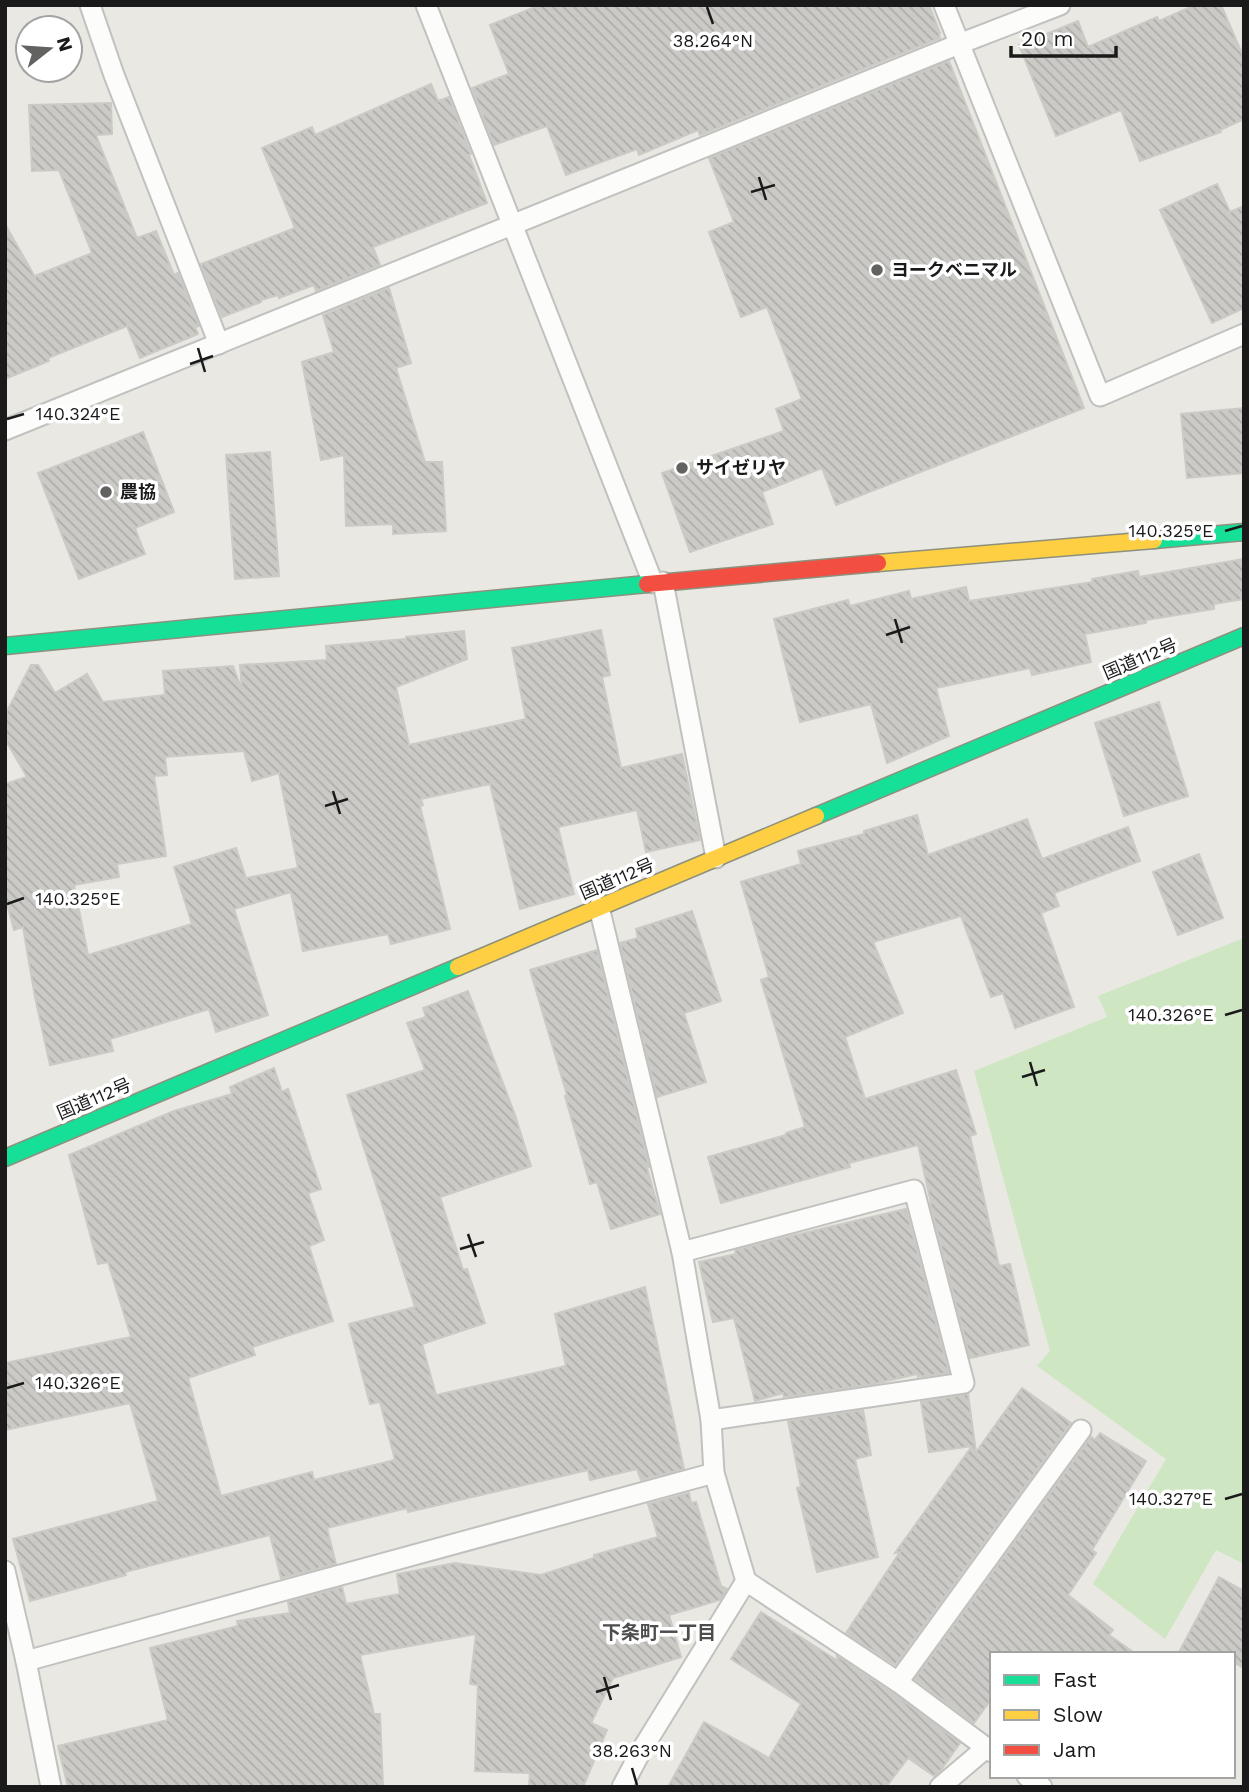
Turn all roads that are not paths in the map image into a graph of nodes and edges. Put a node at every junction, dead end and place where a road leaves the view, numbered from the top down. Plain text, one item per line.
1 (90, 5) edge
2 (426, 5) edge
3 (944, 5) edge
4 (1060, 5) edge
5 (959, 44) junction
6 (512, 226) junction
7 (1244, 334) edge
8 (219, 344) junction
9 (5, 430) edge
10 (1244, 532) edge
11 (658, 582) junction
12 (1244, 636) edge
13 (5, 646) edge
14 (716, 858) junction
15 (599, 908) junction
16 (5, 1158) edge
17 (682, 1252) junction
18 (712, 1420) junction
19 (1081, 1430) dead end
20 (714, 1473) junction
21 (5, 1571) edge
22 (746, 1581) junction
23 (26, 1661) junction
24 (898, 1682) junction
25 (989, 1750) edge
26 (51, 1787) edge
27 (622, 1787) edge
28 (940, 1787) edge

1 - 8 lane
2 - 6 lane
3 - 5 lane
4 - 5 lane
5 - 6 lane
5 - 7 lane
6 - 8 lane
6 - 11 lane
8 - 9 lane
10 - 11 main road
11 - 13 main road
11 - 14 lane
12 - 14 main road, 国道112号
14 - 15 main road, 国道112号
15 - 16 main road, 国道112号
15 - 17 lane
17 - 18 lane
17 - 18 lane
18 - 20 lane
19 - 24 lane
20 - 22 lane
20 - 23 lane
21 - 23 lane
22 - 24 lane
22 - 27 lane
23 - 26 lane
24 - 25 lane
25 - 28 lane

